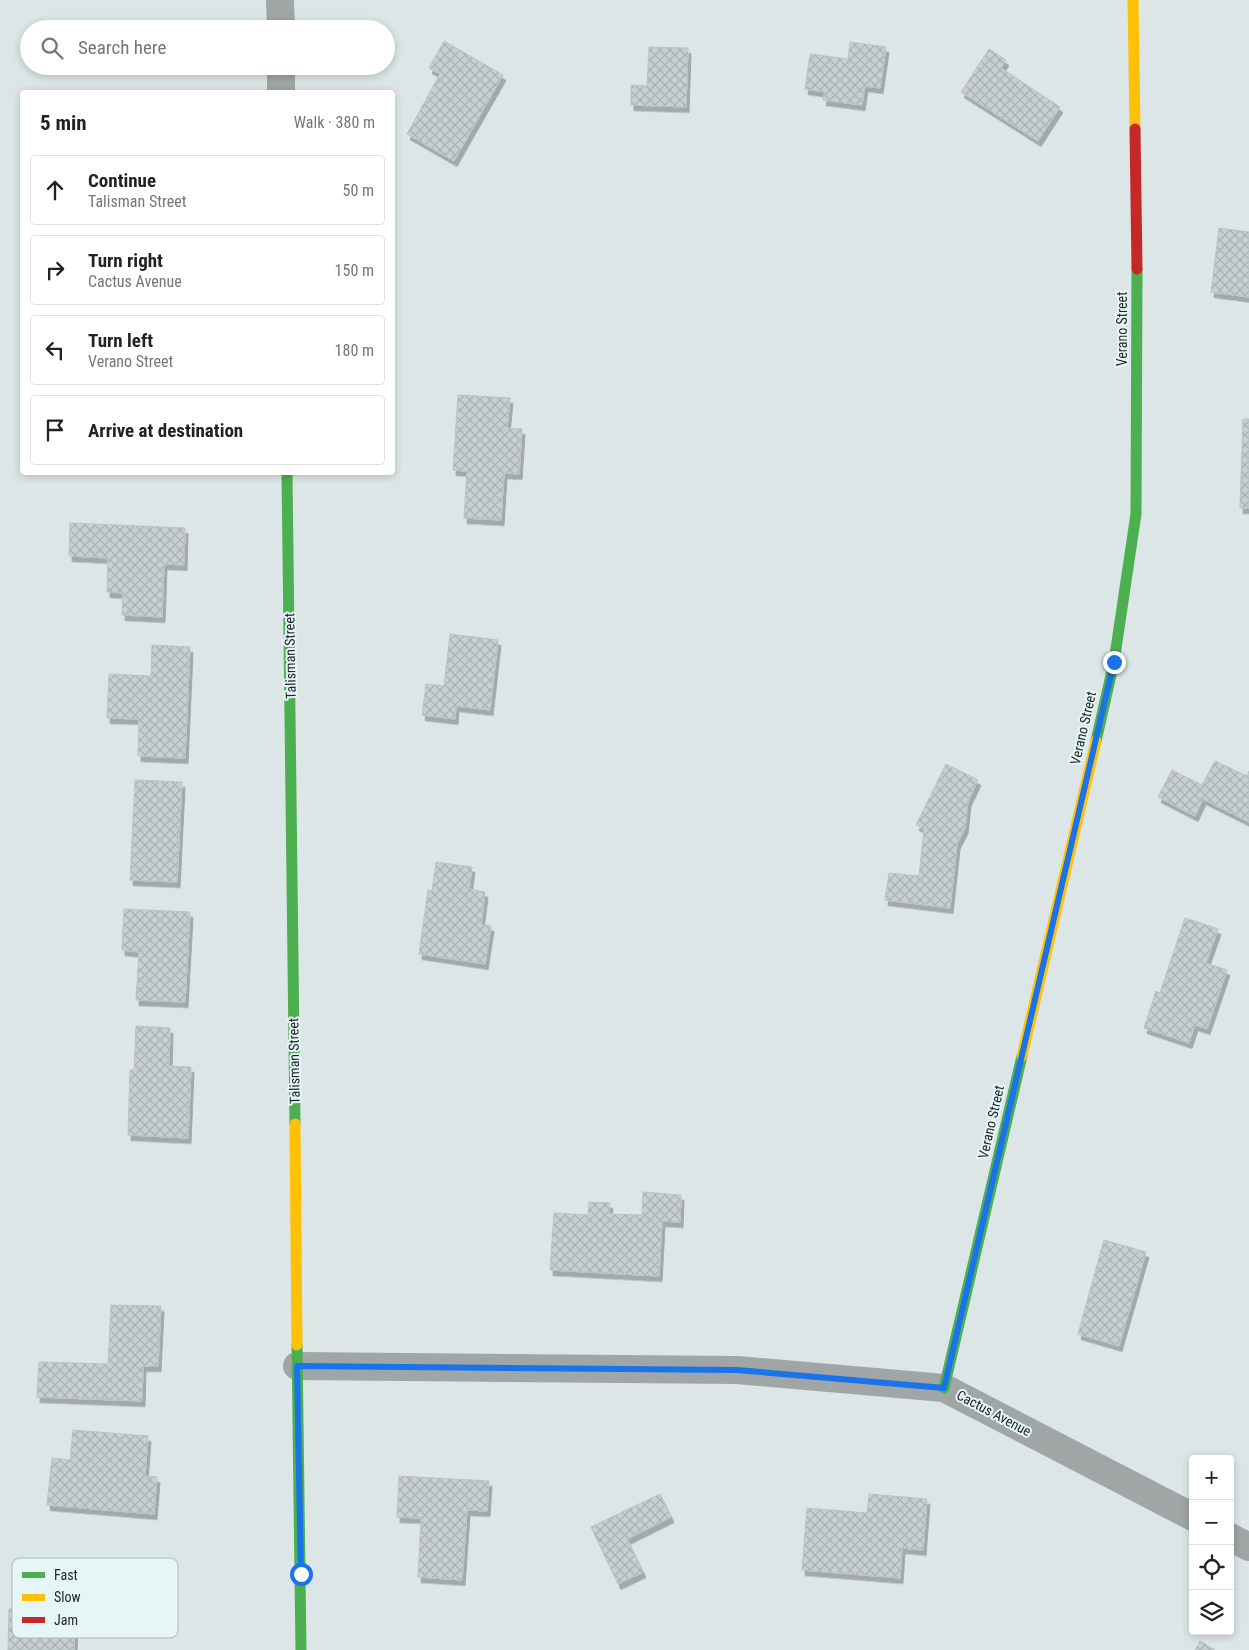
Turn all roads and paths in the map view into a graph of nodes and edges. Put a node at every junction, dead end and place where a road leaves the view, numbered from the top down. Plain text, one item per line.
1 (280, 0) edge
2 (1132, 0) edge
3 (280, 20) edge
4 (281, 75) edge
5 (282, 90) edge
6 (287, 475) edge
7 (297, 1366) junction
8 (944, 1388) junction
9 (1189, 1515) edge
10 (1234, 1539) edge
11 (1249, 1547) edge
12 (301, 1650) edge

1 - 3 street
2 - 8 street, Verano Street
4 - 5 street
6 - 7 street, Talisman Street
7 - 8 street, Cactus Avenue
7 - 12 street, Talisman Street
8 - 9 street, Cactus Avenue
10 - 11 street

